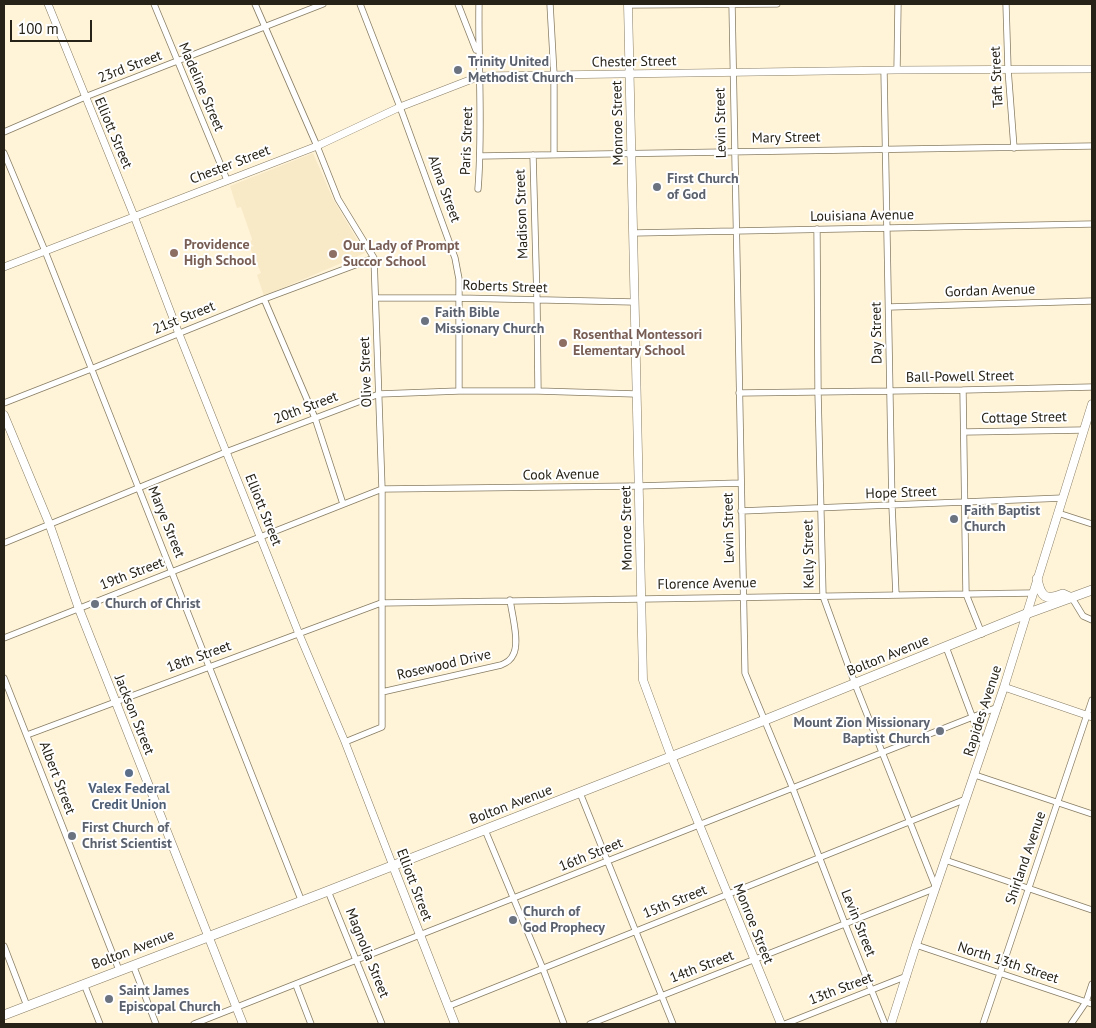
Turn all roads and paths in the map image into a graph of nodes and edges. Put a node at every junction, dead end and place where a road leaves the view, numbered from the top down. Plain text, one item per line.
1 (48, 4) edge
2 (154, 4) edge
3 (255, 4) edge
4 (323, 4) edge
5 (360, 4) edge
6 (458, 4) edge
7 (479, 4) edge
8 (550, 4) edge
9 (628, 4) edge
10 (777, 4) edge
11 (898, 4) edge
12 (1006, 4) edge
13 (732, 5) edge
14 (265, 27) junction
15 (478, 54) junction
16 (177, 62) junction
17 (1008, 69) junction
18 (1092, 69) edge
19 (897, 70) junction
20 (884, 71) junction
21 (733, 73) junction
22 (629, 74) junction
23 (554, 75) junction
24 (480, 76) junction
25 (85, 98) junction
26 (400, 107) junction
27 (4, 132) edge
28 (317, 146) junction
29 (1092, 146) edge
30 (1014, 148) junction
31 (886, 149) junction
32 (734, 152) junction
33 (4, 153) edge
34 (631, 154) junction
35 (533, 155) junction
36 (554, 155) junction
37 (480, 156) junction
38 (227, 180) junction
39 (478, 189) dead end
40 (134, 216) junction
41 (1092, 224) edge
42 (887, 228) junction
43 (817, 230) junction
44 (736, 231) junction
45 (633, 233) junction
46 (45, 251) junction
47 (374, 258) junction
48 (4, 267) edge
49 (264, 298) junction
50 (376, 298) junction
51 (459, 298) junction
52 (538, 300) junction
53 (1092, 301) edge
54 (634, 302) junction
55 (888, 307) junction
56 (179, 334) junction
57 (91, 370) junction
58 (1092, 387) edge
59 (890, 390) junction
60 (964, 390) junction
61 (538, 391) junction
62 (459, 392) junction
63 (818, 392) junction
64 (739, 393) junction
65 (379, 394) junction
66 (636, 394) junction
67 (4, 403) edge
68 (1092, 404) edge
69 (4, 415) edge
70 (315, 418) junction
71 (1084, 430) junction
72 (964, 432) junction
73 (226, 452) junction
74 (740, 483) junction
75 (638, 486) junction
76 (139, 488) junction
77 (382, 489) junction
78 (1063, 498) junction
79 (965, 502) junction
80 (344, 504) junction
81 (892, 506) junction
82 (821, 508) junction
83 (741, 511) junction
84 (1058, 513) junction
85 (49, 523) junction
86 (1092, 524) edge
87 (260, 537) junction
88 (4, 542) edge
89 (172, 572) junction
90 (1037, 579) junction
91 (1092, 590) edge
92 (1033, 592) junction
93 (966, 594) junction
94 (896, 595) junction
95 (742, 596) junction
96 (823, 596) junction
97 (641, 598) junction
98 (1072, 598) junction
99 (510, 600) junction
100 (381, 603) junction
101 (78, 609) junction
102 (1026, 614) junction
103 (1092, 620) edge
104 (298, 634) junction
105 (982, 634) junction
106 (4, 638) edge
107 (946, 647) junction
108 (209, 667) junction
109 (4, 678) edge
110 (855, 684) junction
111 (1004, 687) junction
112 (6, 691) edge
113 (382, 692) junction
114 (1092, 700) edge
115 (116, 702) junction
116 (998, 707) junction
117 (1090, 716) edge
118 (973, 718) junction
119 (765, 720) junction
120 (26, 735) junction
121 (345, 742) junction
122 (984, 748) junction
123 (883, 753) junction
124 (671, 756) junction
125 (975, 774) junction
126 (793, 789) junction
127 (580, 793) junction
128 (966, 798) junction
129 (1058, 802) junction
130 (1092, 814) edge
131 (910, 822) junction
132 (700, 826) junction
133 (484, 830) junction
134 (819, 858) junction
135 (945, 860) junction
136 (606, 862) junction
137 (393, 866) junction
138 (936, 888) junction
139 (1029, 888) junction
140 (328, 891) junction
141 (727, 895) junction
142 (513, 899) junction
143 (302, 902) junction
144 (1092, 910) edge
145 (845, 924) junction
146 (636, 932) junction
147 (421, 936) junction
148 (209, 937) junction
149 (916, 945) junction
150 (4, 946) edge
151 (754, 960) junction
152 (356, 961) junction
153 (133, 965) junction
154 (543, 969) junction
155 (119, 970) junction
156 (1000, 973) junction
157 (906, 976) junction
158 (84, 984) junction
159 (1092, 984) edge
160 (296, 985) junction
161 (872, 990) junction
162 (662, 996) junction
163 (1089, 1003) edge
164 (27, 1006) junction
165 (449, 1006) junction
166 (237, 1008) junction
167 (4, 1015) edge
168 (100, 1024) edge
169 (156, 1024) edge
170 (194, 1024) edge
171 (243, 1024) edge
172 (311, 1024) edge
173 (382, 1024) edge
174 (454, 1024) edge
175 (564, 1024) edge
176 (590, 1024) edge
177 (673, 1024) edge
178 (781, 1024) edge
179 (785, 1024) edge
180 (886, 1024) edge
181 (891, 1024) edge
182 (983, 1024) edge
183 (1071, 1024) edge

1 - 25 street, Elliott Street
2 - 16 street, Madeline Street
3 - 14 street, Olive Street
4 - 14 street, 23rd Street
5 - 26 street, Alma Street
6 - 15 street
7 - 15 street, Paris Street
8 - 23 street
9 - 13 street
9 - 22 main road, Monroe Street
10 - 13 street
11 - 19 street
12 - 17 street, Taft Street
13 - 21 street, Levin Street
14 - 16 street, 23rd Street
14 - 28 street, Olive Street
15 - 24 street, Paris Street
16 - 25 street, 23rd Street
16 - 38 street, Madeline Street
17 - 18 street, Chester Street
17 - 19 street, Chester Street
17 - 30 street, Taft Street
19 - 20 street, Chester Street
20 - 21 street, Chester Street
20 - 31 street, Day Street
21 - 22 street, Chester Street
21 - 32 street, Levin Street
22 - 23 street, Chester Street
22 - 34 main road, Monroe Street
23 - 24 street, Chester Street
23 - 36 street
24 - 26 street, Chester Street
24 - 37 street, Paris Street
25 - 27 street, 23rd Street
25 - 40 street, Elliott Street
26 - 28 street, Chester Street
26 - 51 street, Alma Street
28 - 38 street, Chester Street
28 - 47 street, Olive Street
29 - 30 street, Mary Street
30 - 31 street, Mary Street
31 - 32 street, Mary Street
31 - 42 street, Day Street
32 - 34 street, Mary Street
32 - 44 street, Levin Street
33 - 46 street, Marye Street
34 - 36 street, Mary Street
34 - 45 main road, Monroe Street
35 - 36 street, Mary Street
35 - 37 street, Mary Street
35 - 52 street, Madison Street
37 - 39 street, Paris Street
38 - 40 street, Chester Street
40 - 46 street, Chester Street
40 - 56 street, Elliott Street
41 - 42 street, Louisiana Avenue
42 - 43 street, Louisiana Avenue
42 - 55 street, Day Street
43 - 44 street, Louisiana Avenue
43 - 63 street, Kelly Street
44 - 45 street, Louisiana Avenue
44 - 64 street, Levin Street
45 - 54 main road, Monroe Street
46 - 48 street, Chester Street
46 - 57 street, Marye Street
47 - 49 street, 21st Street
47 - 50 street, Olive Street
49 - 56 street, 21st Street
49 - 70 street
50 - 51 street, Roberts Street
50 - 65 street, Olive Street
51 - 52 street, Roberts Street
51 - 62 street, Alma Street
52 - 54 street, Roberts Street
52 - 61 street, Madison Street
53 - 55 street, Gordan Avenue
54 - 66 main road, Monroe Street
55 - 59 street, Day Street
56 - 57 street, 21st Street
56 - 73 street, Elliott Street
57 - 67 street, 21st Street
57 - 76 street, Marye Street
58 - 60 street, Ball-Powell Street
59 - 60 street, Ball-Powell Street
59 - 63 street, Ball-Powell Street
59 - 81 street, Day Street
60 - 72 street
61 - 62 street, 20th Street
61 - 66 street, 20th Street
62 - 65 street, 20th Street
63 - 64 street, Ball-Powell Street
63 - 82 street, Kelly Street
64 - 74 street, Levin Street
65 - 70 street, 20th Street
65 - 77 street, Olive Street
66 - 75 main road, Monroe Street
68 - 71 main road, Rapides Avenue
69 - 85 main road, Jackson Street
70 - 73 street, 20th Street
70 - 80 street
71 - 72 street, Cottage Street
71 - 78 main road, Rapides Avenue
72 - 79 street
73 - 76 street, 20th Street
73 - 87 street, Elliott Street
74 - 75 street, Cook Avenue
74 - 83 street, Levin Street
75 - 77 street, Cook Avenue
75 - 97 main road, Monroe Street
76 - 85 street, 20th Street
76 - 89 street, Marye Street
77 - 80 street, 19th Street
77 - 100 street, Olive Street
78 - 79 street, Hope Street
78 - 84 main road, Rapides Avenue
79 - 81 street, Hope Street
79 - 93 street
80 - 87 street, 19th Street
81 - 82 street, Hope Street
81 - 94 street, Day Street
82 - 83 street, Hope Street
82 - 96 street, Kelly Street
83 - 95 street, Levin Street
84 - 86 street
84 - 90 main road, Rapides Avenue
85 - 88 street, 20th Street
85 - 101 main road, Jackson Street
87 - 89 street, 19th Street
87 - 104 street, Elliott Street
89 - 101 street, 19th Street
89 - 108 street, Marye Street
90 - 92 main road, Rapides Avenue
90 - 98 main road
91 - 98 main road, Bolton Avenue
92 - 93 street, Florence Avenue
92 - 102 main road, Rapides Avenue
93 - 94 street, Florence Avenue
93 - 105 street
94 - 96 street, Florence Avenue
95 - 96 street, Florence Avenue
95 - 97 street, Florence Avenue
95 - 119 street, Levin Street
96 - 110 street, Kelly Street
97 - 99 street, Florence Avenue
97 - 124 main road, Monroe Street
98 - 102 main road, Bolton Avenue
98 - 103 street
99 - 100 street, Florence Avenue
99 - 113 street, Rosewood Drive
100 - 104 street, 18th Street
100 - 113 street, Olive Street
101 - 106 street, 19th Street
101 - 115 main road, Jackson Street
102 - 105 main road, Bolton Avenue
102 - 111 main road, Rapides Avenue
104 - 108 street, 18th Street
104 - 121 street, Elliott Street
105 - 107 main road, Bolton Avenue
107 - 110 main road, Bolton Avenue
107 - 118 street
108 - 115 street, 18th Street
108 - 143 street, Marye Street
109 - 112 street, Albert Street
110 - 119 main road, Bolton Avenue
110 - 123 street, Kelly Street
111 - 116 main road, Rapides Avenue
111 - 117 street
112 - 120 street, Albert Street
113 - 121 street, Olive Street
114 - 117 street, Shirland Avenue
115 - 120 street, 18th Street
115 - 148 main road, Jackson Street
116 - 118 street, 16th Street
116 - 122 main road, Rapides Avenue
117 - 129 street, Shirland Avenue
118 - 122 street
118 - 123 street, 16th Street
119 - 124 main road, Bolton Avenue
119 - 126 street, Levin Street
120 - 155 street, Albert Street
121 - 137 street, Elliott Street
122 - 125 main road, Rapides Avenue
123 - 126 street, 16th Street
123 - 131 street, Kelly Street
124 - 127 main road, Bolton Avenue
124 - 132 main road, Monroe Street
125 - 128 main road, Rapides Avenue
125 - 129 street
126 - 132 street, 16th Street
126 - 134 street, Levin Street
127 - 133 main road, Bolton Avenue
127 - 136 street
128 - 131 street, 15th Street
128 - 135 main road, Rapides Avenue
129 - 130 street
129 - 139 street, Shirland Avenue
131 - 134 street, 15th Street
131 - 138 street, Kelly Street
132 - 136 street, 16th Street
132 - 141 main road, Monroe Street
133 - 137 main road, Bolton Avenue
133 - 142 street
134 - 141 street, 15th Street
134 - 145 street, Levin Street
135 - 138 main road, Rapides Avenue
135 - 139 street
136 - 142 street, 16th Street
136 - 146 street
137 - 140 main road, Bolton Avenue
137 - 147 main road, Elliott Street
138 - 145 street, 14th Street
138 - 149 main road, Rapides Avenue
139 - 144 street
139 - 156 street, Shirland Avenue
140 - 143 main road, Bolton Avenue
140 - 152 street, Magnolia Street
141 - 146 street, 15th Street
141 - 151 main road, Monroe Street
142 - 147 street, 16th Street
142 - 154 street
143 - 148 main road, Bolton Avenue
145 - 151 street, 14th Street
145 - 161 street, Levin Street
146 - 154 street, 15th Street
146 - 162 street
147 - 152 street, 16th Street
147 - 165 main road, Elliott Street
148 - 153 main road, Bolton Avenue
148 - 166 main road, Jackson Street
149 - 156 street, North 13th Street
149 - 157 main road, Rapides Avenue
150 - 164 street
151 - 162 street, 14th Street
151 - 178 main road, Monroe Street
152 - 160 street, 16th Street
152 - 173 street, Magnolia Street
153 - 155 main road, Bolton Avenue
153 - 169 street
154 - 165 street, 15th Street
154 - 175 street
155 - 158 main road, Bolton Avenue
156 - 163 street, North 13th Street
156 - 182 street, Shirland Avenue
157 - 161 street, 13th Street
157 - 181 main road, Rapides Avenue
158 - 164 main road, Bolton Avenue
158 - 168 street
159 - 163 street
160 - 166 street, 16th Street
160 - 172 street
161 - 179 street, 13th Street
161 - 180 street, Levin Street
162 - 176 street, 14th Street
162 - 177 street
163 - 183 street
164 - 167 main road, Bolton Avenue
165 - 174 main road, Elliott Street
166 - 170 street, 16th Street
166 - 171 main road, Jackson Street

